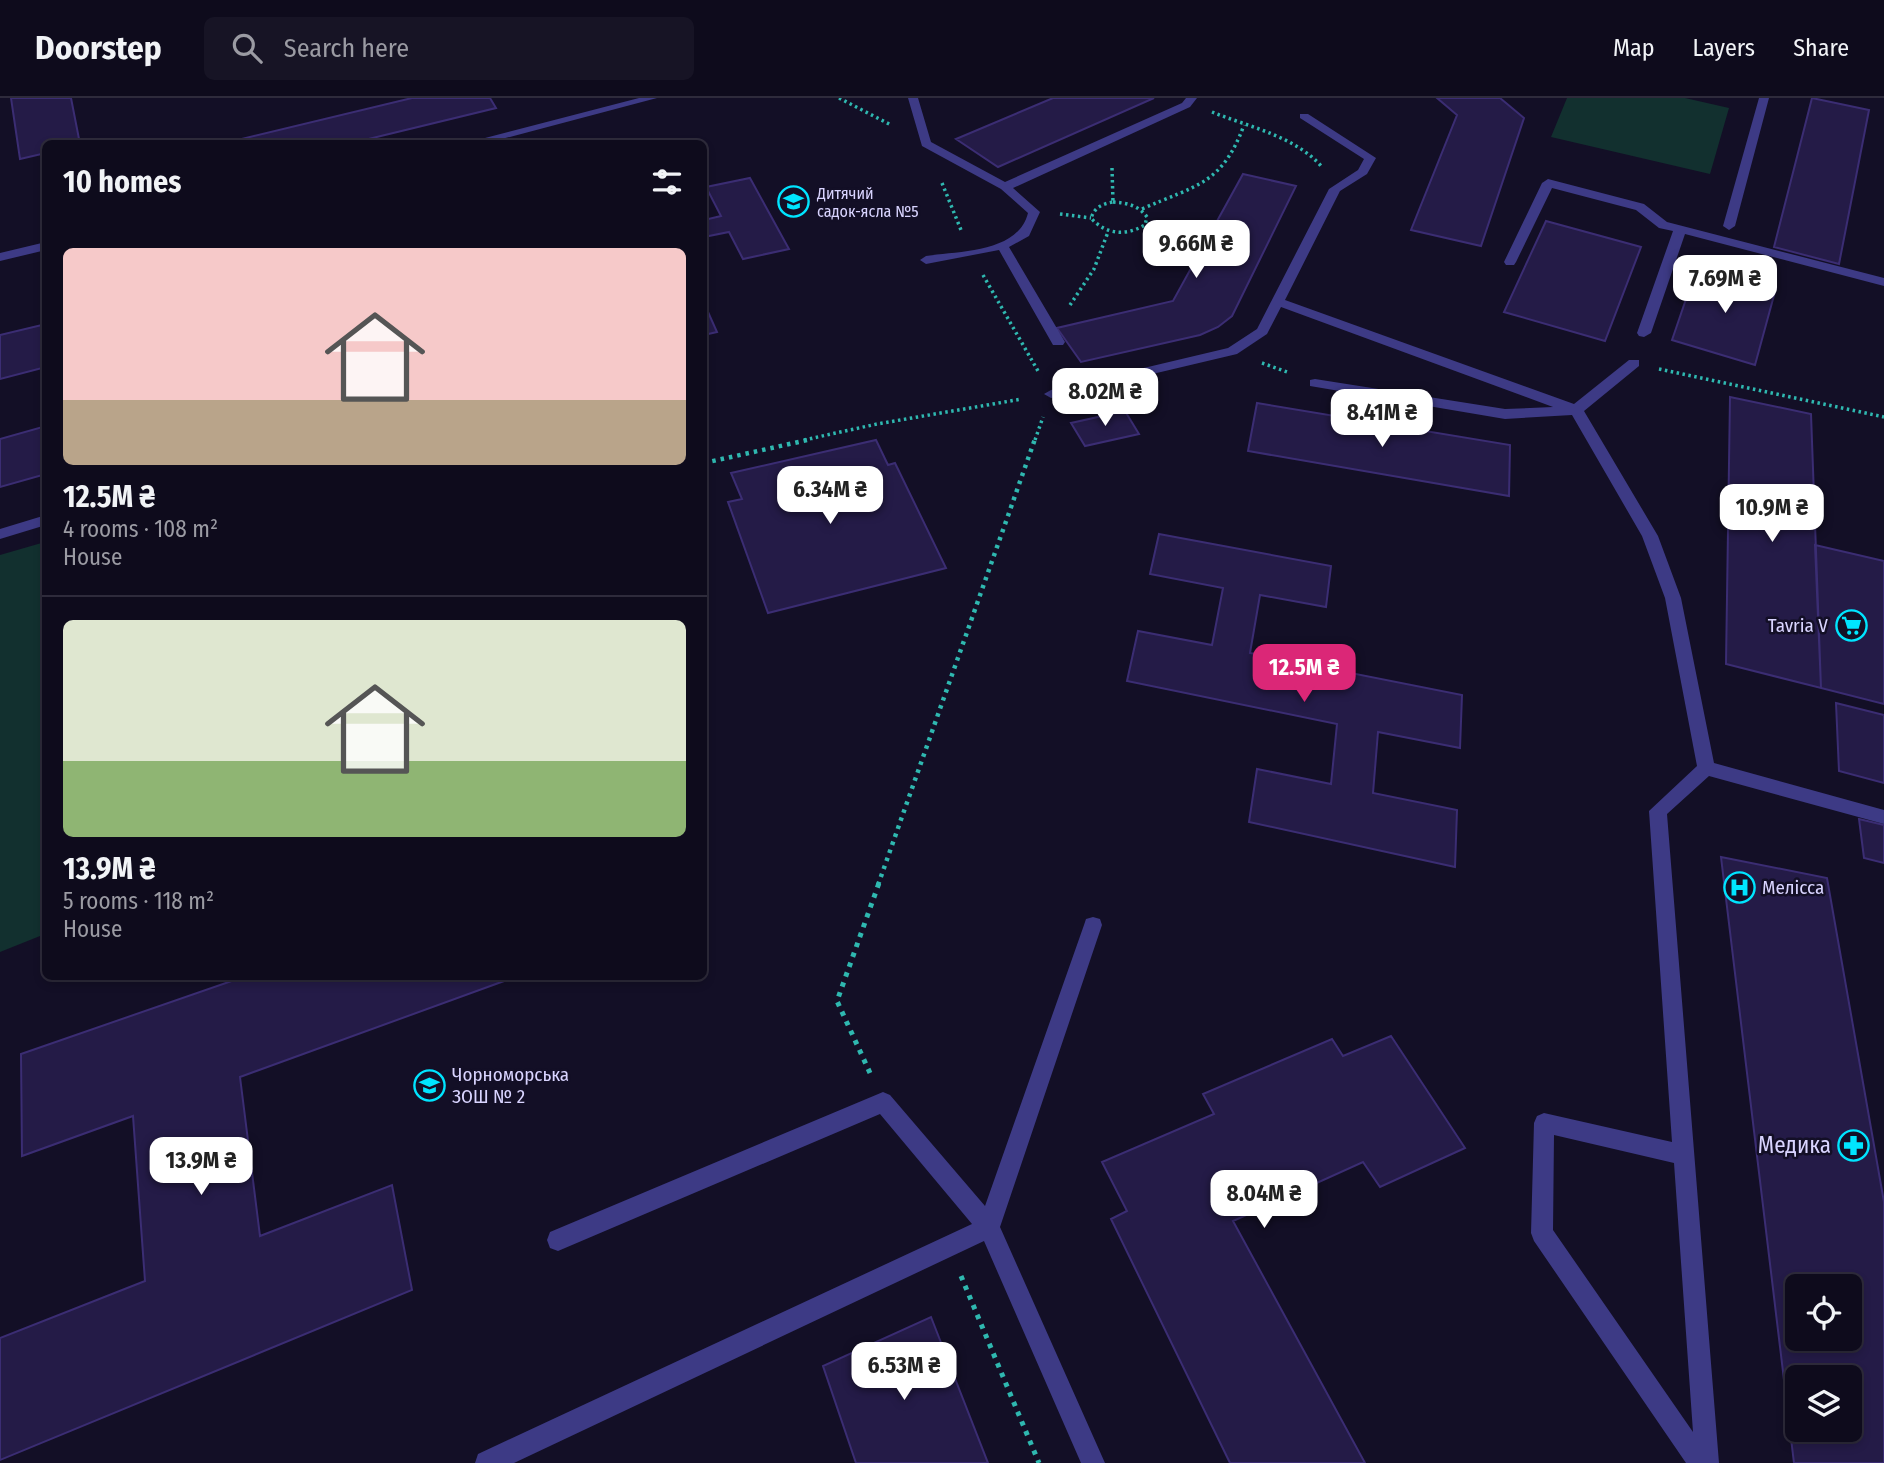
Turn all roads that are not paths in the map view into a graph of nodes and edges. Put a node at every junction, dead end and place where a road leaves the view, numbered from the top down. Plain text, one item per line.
1 (652, 98) edge
2 (913, 98) edge
3 (1192, 98) edge
4 (1764, 98) edge
5 (1304, 116) dead end
6 (483, 140) edge
7 (1005, 187) junction
8 (1729, 226) dead end
9 (1679, 230) junction
10 (1002, 245) junction
11 (42, 247) edge
12 (0, 255) edge
13 (926, 260) dead end
14 (1510, 262) dead end
15 (1884, 282) edge
16 (1279, 302) junction
17 (1644, 333) dead end
18 (1058, 342) dead end
19 (1634, 363) road end
20 (1315, 383) road end
21 (1051, 394) road end
22 (1576, 410) junction
23 (42, 521) edge
24 (0, 534) edge
25 (1706, 768) junction
26 (1884, 817) edge
27 (1093, 925) dead end
28 (1684, 1155) junction
29 (989, 1227) junction
30 (558, 1240) dead end
31 (487, 1463) edge
32 (1093, 1463) edge
33 (1700, 1463) edge
34 (1707, 1463) edge

1 - 6 lane
2 - 7 lane
3 - 7 lane
4 - 8 lane
5 - 16 lane
7 - 10 lane
9 - 14 lane
9 - 15 lane
9 - 17 lane
10 - 13 lane
10 - 18 lane
11 - 12 lane
16 - 21 lane
16 - 22 lane
19 - 22 lane
20 - 22 lane
22 - 25 lane
23 - 24 lane
25 - 26 lane
25 - 28 lane
27 - 29 lane
28 - 33 lane
28 - 34 lane
29 - 30 lane
29 - 31 lane
29 - 32 lane

